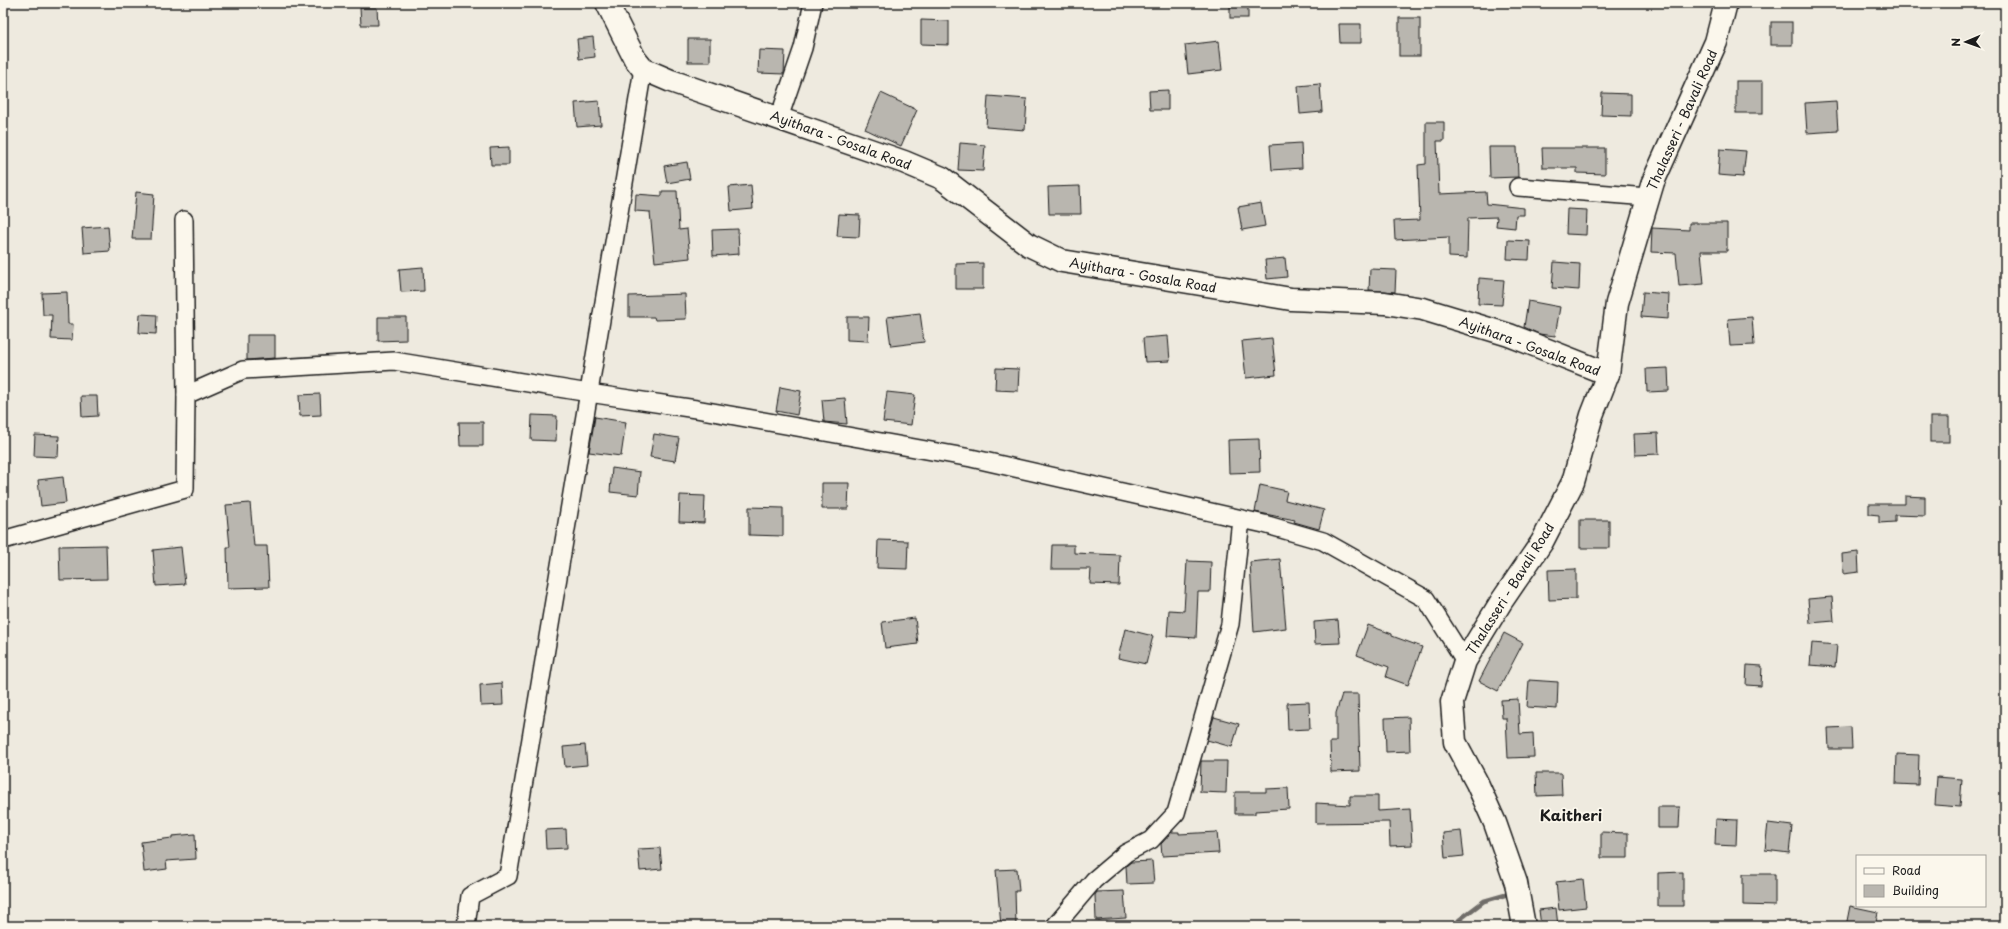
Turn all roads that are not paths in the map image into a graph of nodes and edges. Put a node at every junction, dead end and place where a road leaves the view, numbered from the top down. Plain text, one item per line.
1 (607, 3) edge
2 (812, 3) edge
3 (1726, 3) edge
4 (643, 69) junction
5 (779, 118) junction
6 (1518, 187) dead end
7 (1648, 197) junction
8 (184, 220) dead end
9 (1608, 374) junction
10 (589, 394) junction
11 (186, 395) junction
12 (1241, 519) junction
13 (3, 540) edge
14 (1465, 661) junction
15 (466, 926) edge
16 (1055, 926) edge
17 (1524, 926) edge

1 - 4 main road
2 - 5 street
3 - 7 main road, Thalasseri - Bavali Road
4 - 5 main road, Ayithara - Gosala Road
4 - 10 street
5 - 9 main road, Ayithara - Gosala Road
6 - 7 street
7 - 9 main road, Thalasseri - Bavali Road
8 - 11 street
9 - 14 main road, Thalasseri - Bavali Road
10 - 11 street
10 - 12 street
10 - 15 street
11 - 13 street
12 - 14 street
12 - 16 street
14 - 17 main road, Thalasseri - Bavali Road

